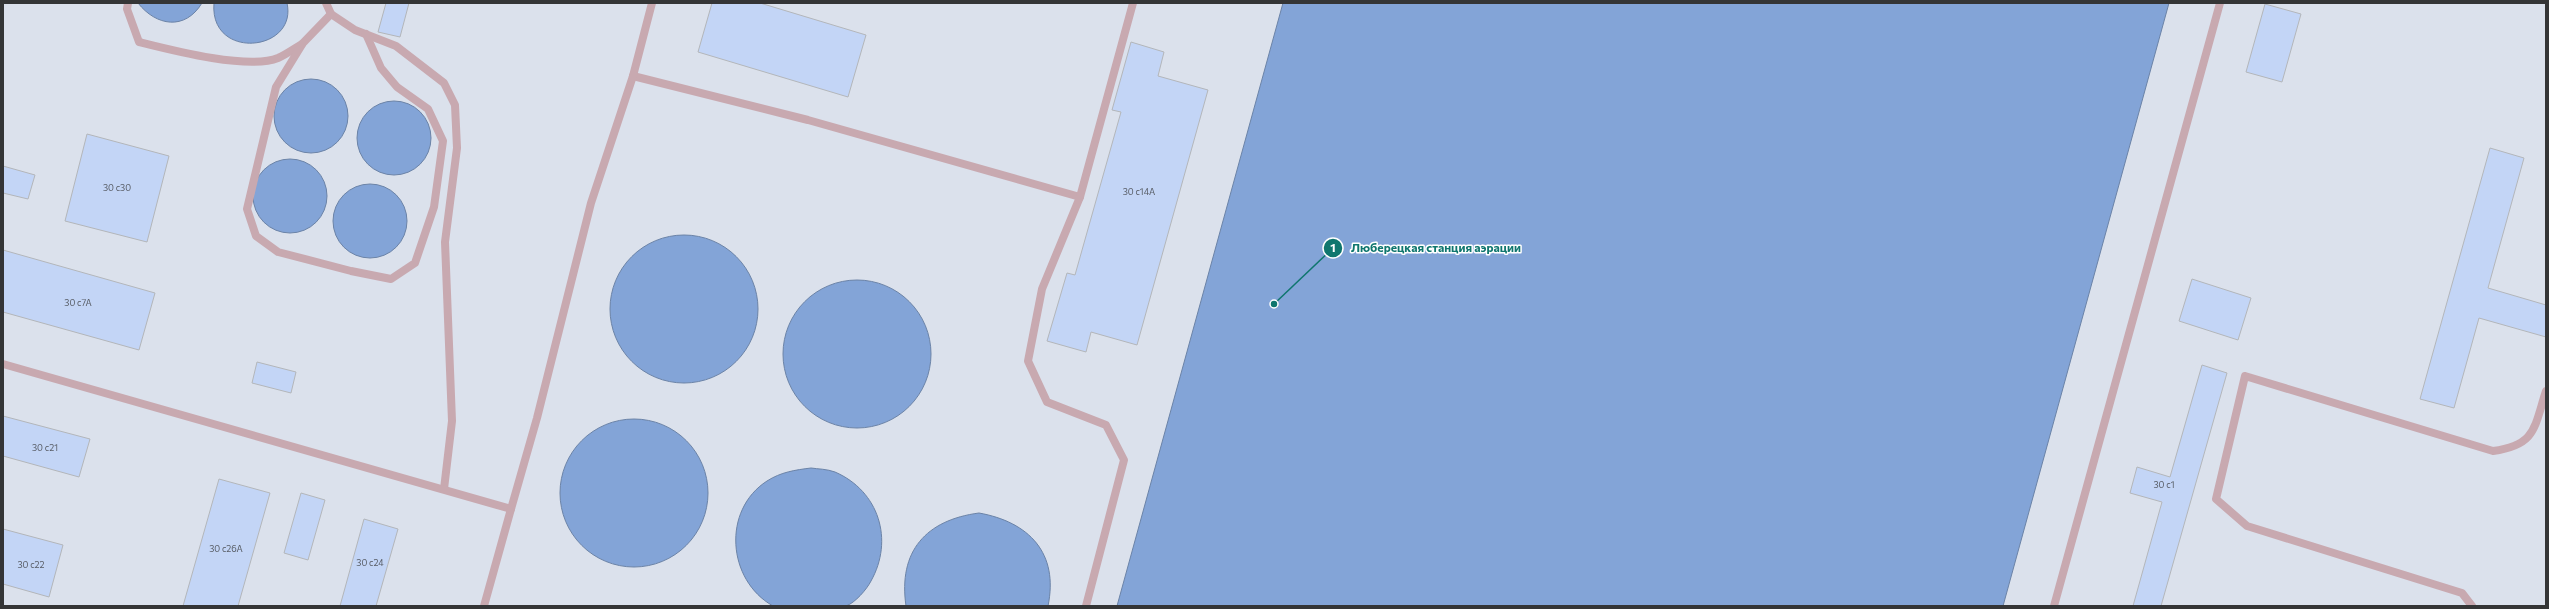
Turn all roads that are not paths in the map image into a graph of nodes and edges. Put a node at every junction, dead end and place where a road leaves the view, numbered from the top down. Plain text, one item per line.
1 (128, 3) edge
2 (326, 3) edge
3 (652, 3) edge
4 (1133, 3) edge
5 (2220, 3) edge
6 (331, 14) junction
7 (366, 34) junction
8 (303, 43) junction
9 (632, 76) junction
10 (1080, 197) junction
11 (3, 364) edge
12 (2546, 391) edge
13 (444, 489) junction
14 (511, 509) junction
15 (484, 606) edge
16 (1086, 606) edge
17 (2054, 606) edge
18 (2472, 606) edge

1 - 8 lane
2 - 6 lane
3 - 9 lane
4 - 10 lane
5 - 17 lane
6 - 7 lane
6 - 8 lane
7 - 8 lane
7 - 13 lane
9 - 10 lane
9 - 14 lane
10 - 16 lane
11 - 13 lane
12 - 18 lane
13 - 14 lane
14 - 15 lane

